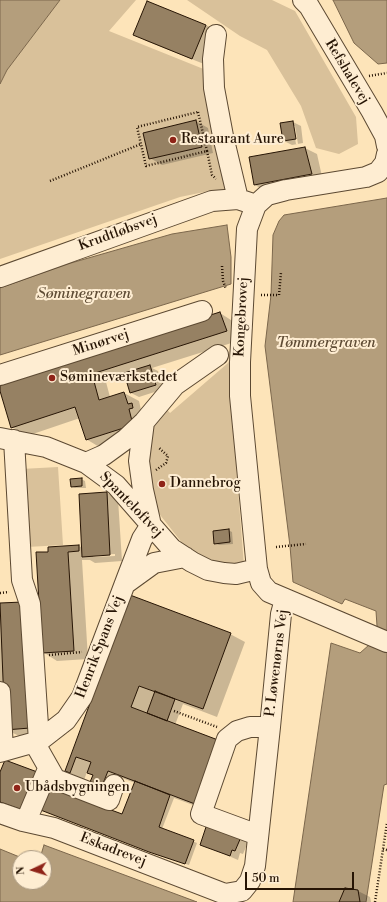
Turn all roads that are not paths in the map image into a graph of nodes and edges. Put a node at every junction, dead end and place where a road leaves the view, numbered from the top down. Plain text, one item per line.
1 (303, 0) edge
2 (216, 35) dead end
3 (379, 109) edge
4 (387, 157) edge
5 (247, 202) junction
6 (0, 276) edge
7 (202, 311) dead end
8 (218, 355) dead end
9 (0, 375) edge
10 (144, 422) junction
11 (7, 439) edge
12 (86, 463) junction
13 (151, 525) junction
14 (185, 557) junction
15 (257, 569) junction
16 (124, 586) junction
17 (285, 599) junction
18 (379, 638) edge
19 (0, 692) edge
20 (0, 701) edge
21 (270, 727) junction
22 (36, 742) junction
23 (2, 752) edge
24 (48, 769) junction
25 (114, 786) dead end
26 (0, 812) edge
27 (26, 821) junction
28 (258, 836) junction
29 (225, 894) joint

1 - 3 street, Refshalevej
2 - 5 street
3 - 4 street, Refshalevej
4 - 5 street
5 - 6 street, Krudtløbsvej
5 - 15 street, Kongebrovej
7 - 9 street, Minørvej
8 - 10 street
10 - 12 street
10 - 13 street
11 - 12 street, Spanteloftvej
11 - 22 street
12 - 13 street, Spanteloftvej
13 - 14 street, Spanteloftvej
13 - 16 street, Henrik Spans Vej
14 - 15 street, Spanteloftvej
14 - 16 street
15 - 17 street, Kongebrovej
16 - 22 street, Henrik Spans Vej
17 - 18 street, Kongebrovej
17 - 21 street, P. Løwenørns Vej
19 - 20 street
20 - 23 street
21 - 28 street, P. Løwenørns Vej
21 - 28 street, P. Løwenørns Vej
22 - 23 street, Henrik Spans Vej
22 - 24 street
24 - 25 street
24 - 27 street
26 - 27 street, Eskadrevej
27 - 29 street, Eskadrevej
28 - 29 street, P. Løwenørns Vej

